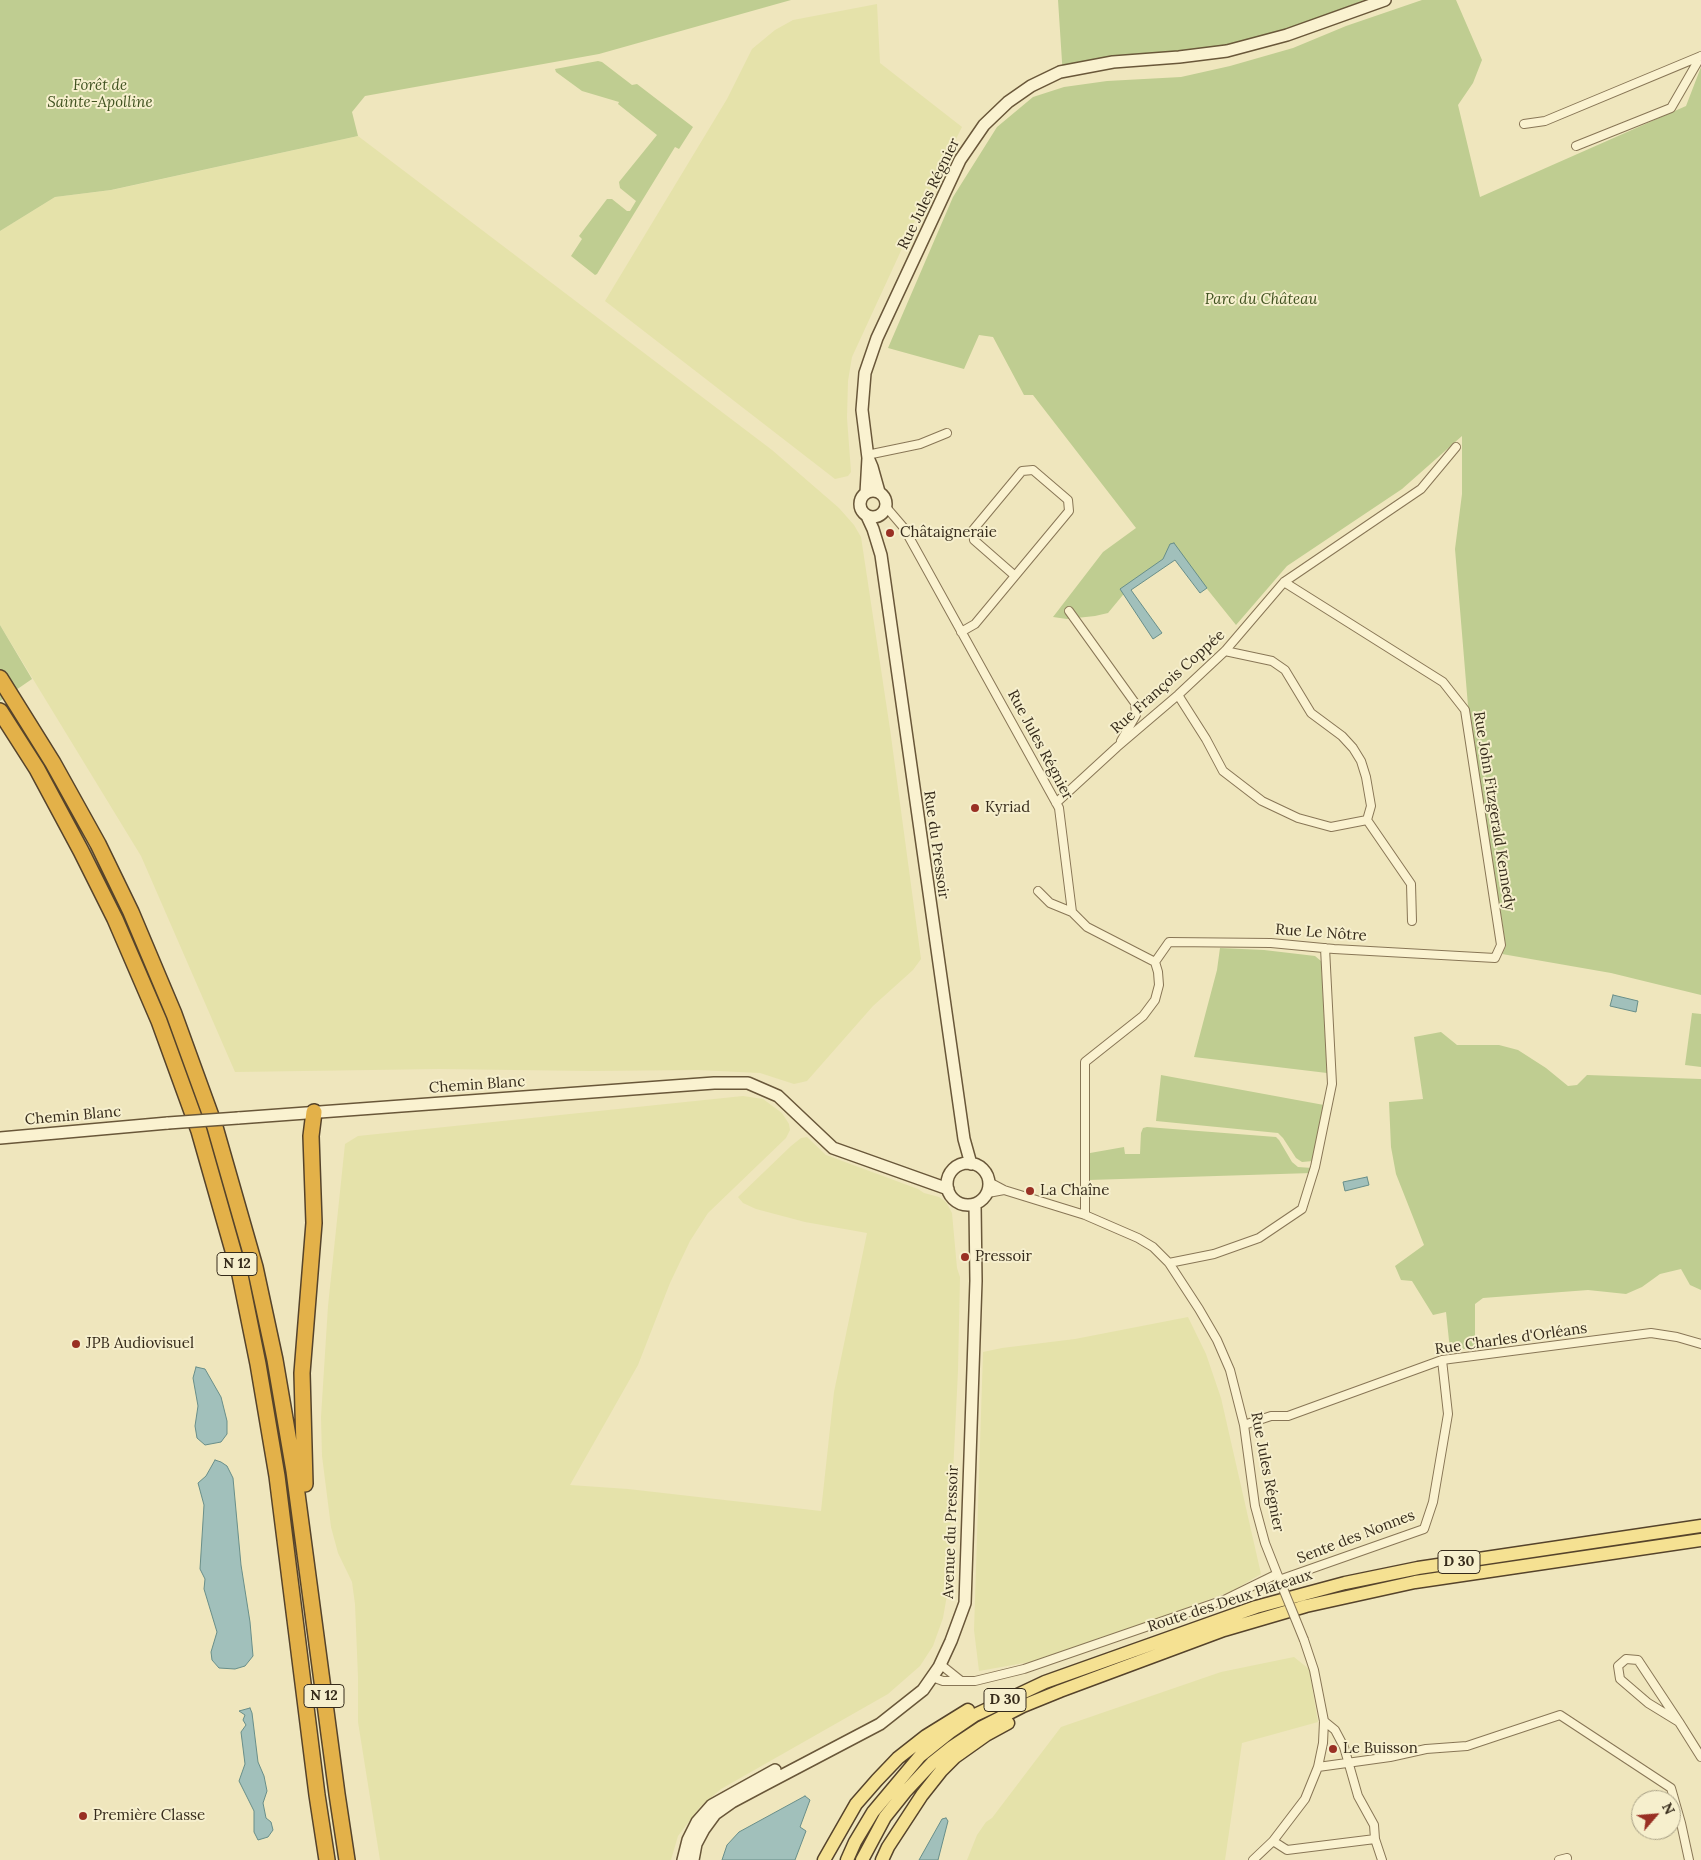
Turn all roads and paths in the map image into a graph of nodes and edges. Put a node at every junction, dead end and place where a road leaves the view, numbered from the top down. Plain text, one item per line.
1 (1385, 0) edge
2 (1701, 56) edge
3 (1524, 124) dead end
4 (1576, 146) dead end
5 (946, 433) dead end
6 (1456, 447) dead end
7 (868, 457) junction
8 (879, 492) junction
9 (866, 493) junction
10 (884, 511) junction
11 (867, 516) junction
12 (881, 555) junction
13 (1014, 575) junction
14 (1284, 582) junction
15 (1069, 611) dead end
16 (961, 632) junction
17 (1225, 651) junction
18 (0, 678) edge
19 (1178, 695) junction
20 (0, 711) edge
21 (1117, 747) junction
22 (1056, 803) junction
23 (1367, 820) junction
24 (1038, 891) dead end
25 (1072, 912) junction
26 (1412, 921) dead end
27 (1325, 948) junction
28 (1495, 958) joint
29 (1155, 962) junction
30 (314, 1112) junction
31 (0, 1138) edge
32 (964, 1139) junction
33 (971, 1164) junction
34 (957, 1167) junction
35 (948, 1177) junction
36 (928, 1182) junction
37 (988, 1187) junction
38 (948, 1189) junction
39 (962, 1204) junction
40 (975, 1204) junction
41 (1085, 1215) junction
42 (975, 1227) junction
43 (1168, 1264) junction
44 (1701, 1344) edge
45 (1442, 1360) junction
46 (1244, 1425) junction
47 (1701, 1526) edge
48 (302, 1532) junction
49 (1701, 1540) edge
50 (1279, 1580) junction
51 (1148, 1658) junction
52 (940, 1664) junction
53 (932, 1677) junction
54 (962, 1681) junction
55 (1045, 1682) junction
56 (1324, 1721) junction
57 (1679, 1722) junction
58 (1701, 1757) edge
59 (805, 1763) junction
60 (1349, 1763) junction
61 (1318, 1767) junction
62 (1375, 1840) junction
63 (1273, 1841) junction
64 (328, 1860) edge
65 (347, 1860) edge
66 (683, 1860) edge
67 (693, 1860) edge
68 (824, 1860) edge
69 (847, 1860) edge
70 (862, 1860) edge
71 (882, 1860) edge
72 (1253, 1860) edge
73 (1382, 1860) edge
74 (1689, 1860) edge

1 - 7 street, Rue Jules Régnier
2 - 3 street
2 - 4 street
5 - 7 street
6 - 14 street, Rue François Coppée
7 - 8 street
7 - 9 street
8 - 9 street
8 - 10 street
9 - 11 street
10 - 11 street
10 - 12 street, Rue du Pressoir
10 - 16 street, Rue Jules Régnier
11 - 12 street, Rue du Pressoir
12 - 32 street, Rue du Pressoir
13 - 13 street
13 - 16 street
14 - 17 street, Rue François Coppée
14 - 28 street, Rue John Fitzgerald Kennedy
15 - 21 street
16 - 22 street, Rue Jules Régnier
17 - 19 street, Rue François Coppée
17 - 23 street
18 - 48 highway, N 12
19 - 21 street, Rue François Coppée
19 - 23 street
20 - 64 highway, N 12
21 - 22 street, Rue François Coppée
22 - 25 street, Rue Jules Régnier
23 - 26 street
24 - 25 street
25 - 29 street
27 - 28 street, Rue Le Nôtre
27 - 29 street, Rue Le Nôtre
27 - 43 street
29 - 41 street
30 - 31 street, Chemin Blanc, bridge
30 - 36 street, Chemin Blanc
30 - 48 highway
32 - 33 street, Rue du Pressoir
32 - 34 street, Rue du Pressoir
33 - 34 street
33 - 37 street
34 - 35 street
35 - 36 street
35 - 38 street
36 - 38 street, Chemin Blanc
37 - 40 street
37 - 41 street, Rue Jules Régnier
38 - 39 street
39 - 40 street
39 - 42 street, Avenue du Pressoir
40 - 42 street, Avenue du Pressoir
41 - 43 street, Rue Jules Régnier
42 - 52 street, Avenue du Pressoir
43 - 46 street, Rue Jules Régnier
44 - 45 street, Rue Charles d'Orléans
45 - 46 street, Rue Charles d'Orléans
45 - 50 street, Sente des Nonnes
46 - 50 street, Rue Jules Régnier
47 - 55 main road, Route des Deux Plateaux / D 30
48 - 65 highway, N 12
49 - 51 main road, Route des Deux Plateaux / D 30
50 - 54 street, Sente des Nonnes
50 - 56 street, Rue Jules Régnier, bridge
51 - 70 main road, Route des Deux Plateaux / D 30
51 - 71 main road
52 - 53 street, Avenue du Pressoir
52 - 54 street
53 - 54 street, Sente des Nonnes
53 - 59 street, Avenue du Pressoir
55 - 68 main road
55 - 69 main road, Route des Deux Plateaux / D 30
56 - 60 street
56 - 61 street, Rue Jules Régnier
57 - 57 street
57 - 58 street
59 - 66 street, Avenue du Pressoir
59 - 67 street, Avenue du Pressoir
60 - 61 street
60 - 62 street
60 - 74 street
61 - 63 street, Rue Jules Régnier
62 - 63 street
62 - 73 street
63 - 72 street, Rue Jules Régnier

